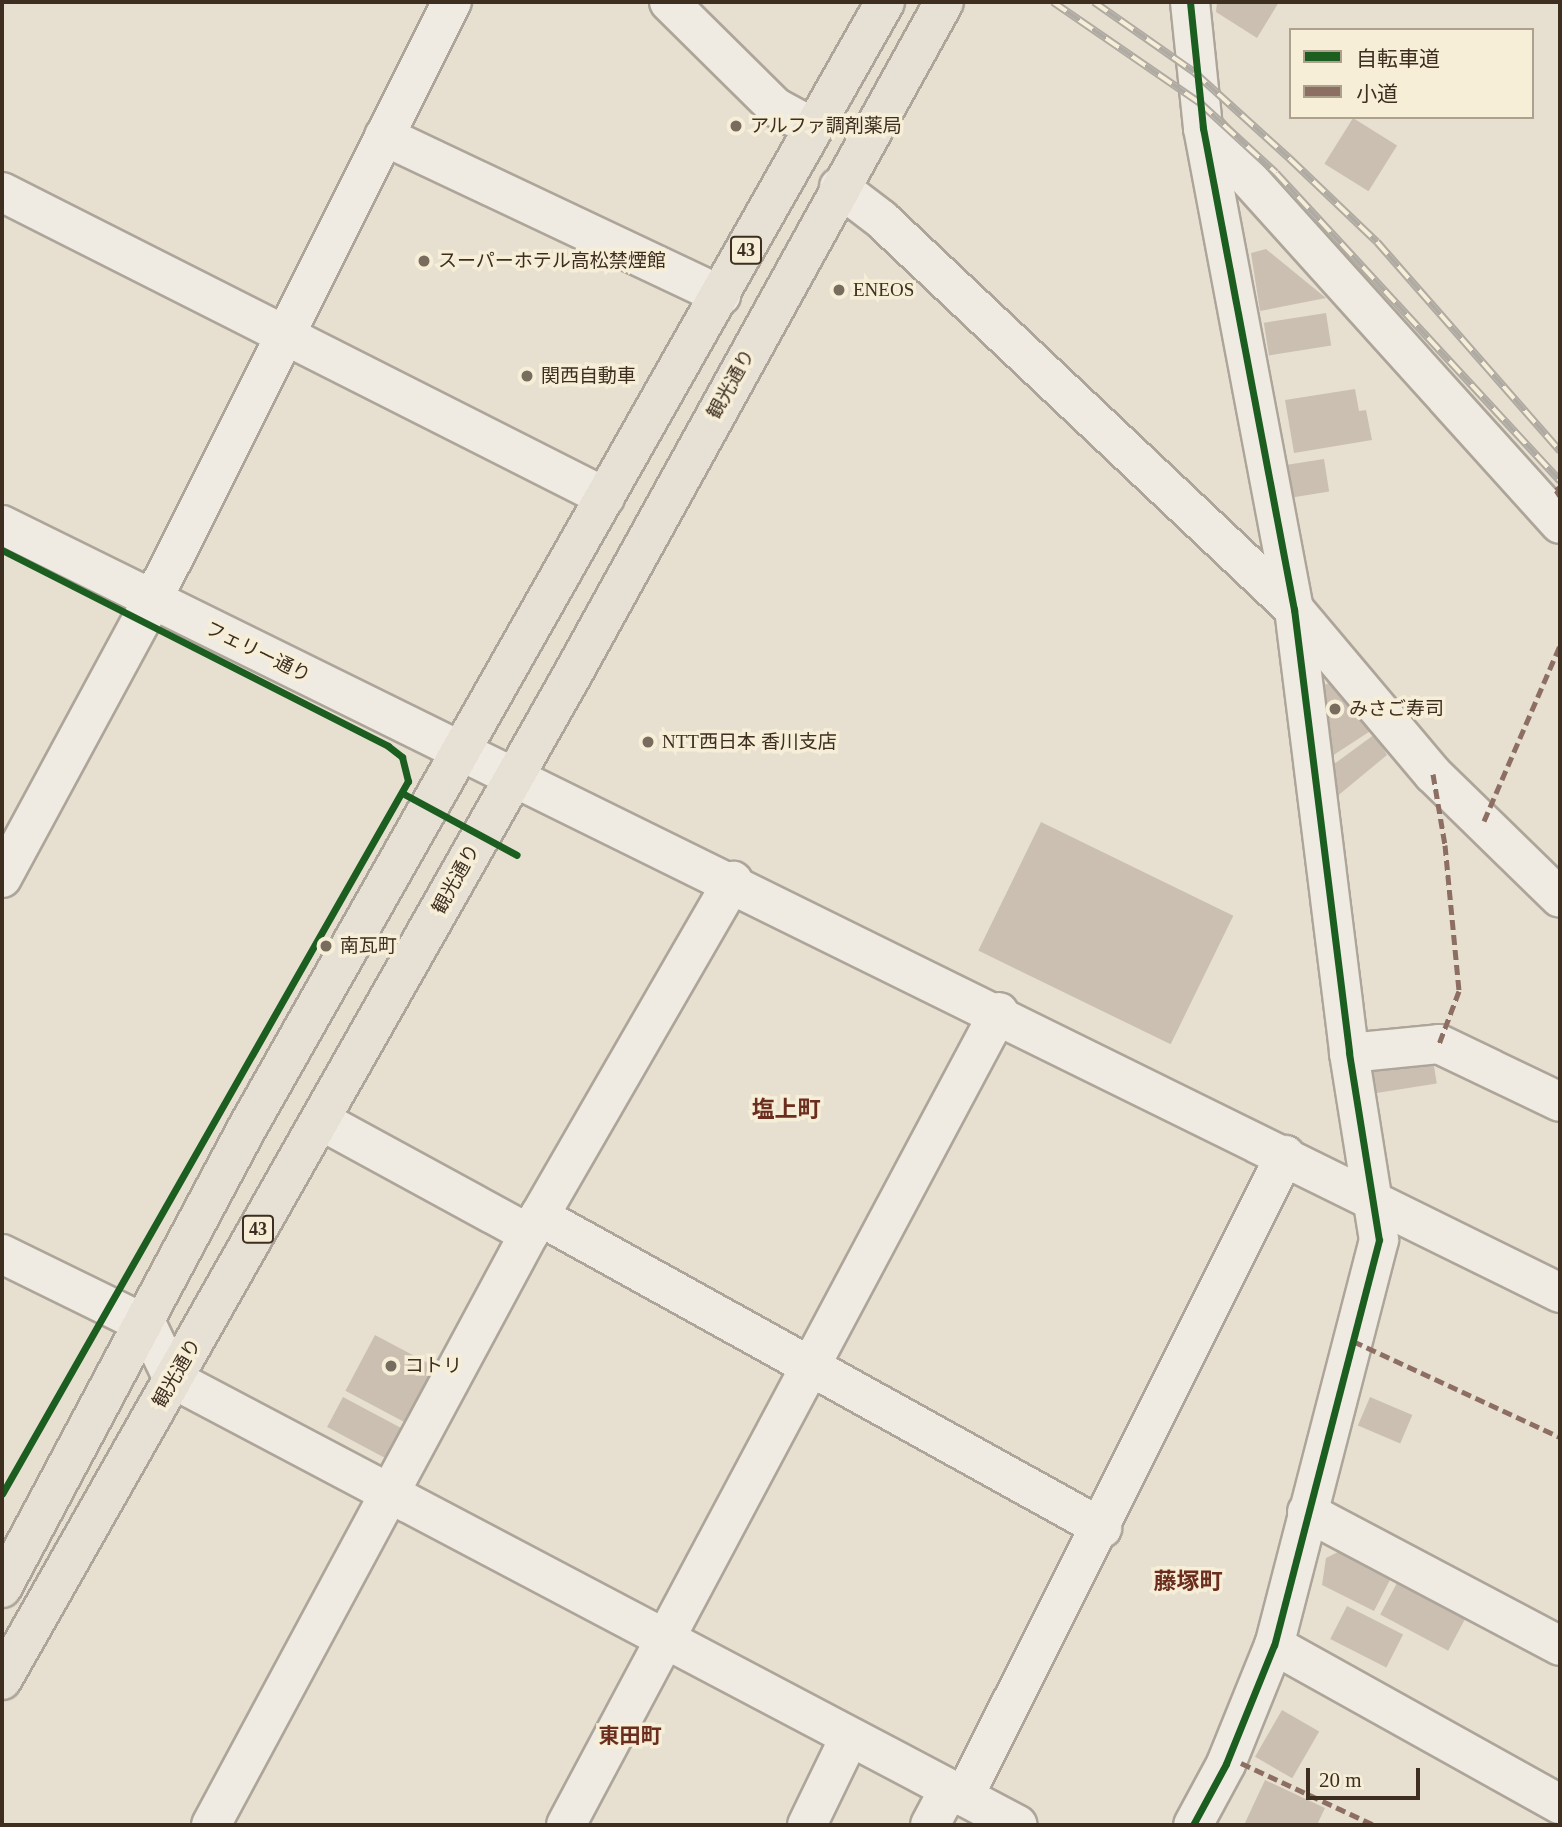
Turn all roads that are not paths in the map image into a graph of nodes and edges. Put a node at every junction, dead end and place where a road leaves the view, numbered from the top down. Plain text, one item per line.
1 (452, 2) edge
2 (669, 2) edge
3 (885, 2) edge
4 (944, 2) edge
5 (1190, 2) edge
6 (814, 128) junction
7 (1203, 128) junction
8 (384, 136) junction
9 (839, 187) junction
10 (2, 192) edge
11 (721, 295) junction
12 (283, 333) junction
13 (605, 497) junction
14 (2, 524) edge
15 (1560, 524) edge
16 (152, 601) junction
17 (1294, 609) junction
18 (464, 751) junction
19 (514, 777) junction
20 (2, 878) edge
21 (733, 881) junction
22 (1560, 898) edge
23 (999, 1012) junction
24 (1349, 1053) junction
25 (1560, 1102) edge
26 (320, 1120) junction
27 (1286, 1155) junction
28 (1372, 1198) junction
29 (534, 1225) junction
30 (2, 1254) edge
31 (1560, 1293) edge
32 (147, 1325) junction
33 (807, 1367) junction
34 (173, 1379) junction
35 (391, 1493) junction
36 (1307, 1512) junction
37 (1102, 1528) junction
38 (2, 1588) edge
39 (664, 1640) junction
40 (1274, 1645) junction
41 (1560, 1646) edge
42 (2, 1680) edge
43 (849, 1738) junction
44 (956, 1793) junction
45 (1560, 1804) edge
46 (211, 1825) edge
47 (566, 1825) edge
48 (807, 1825) edge
49 (930, 1825) edge
50 (1018, 1825) edge
51 (1193, 1825) edge

1 - 8 street
2 - 6 street
3 - 6 main road, 43
4 - 9 main road, 観光通り / 43
5 - 7 street
6 - 11 main road, 43
7 - 15 street
7 - 17 street
8 - 11 street
8 - 12 street
9 - 17 street
9 - 19 main road, 観光通り / 43
10 - 12 street
11 - 13 main road, 43
12 - 13 street
12 - 16 street
13 - 18 main road, 43
14 - 16 street, フェリー通り
16 - 18 street, フェリー通り
16 - 20 street
17 - 22 street
17 - 24 street
18 - 19 street, フェリー通り
18 - 32 main road, 43
19 - 21 street, フェリー通り
19 - 26 main road, 観光通り / 43
21 - 23 street, フェリー通り
21 - 29 street
23 - 27 street, フェリー通り
23 - 33 street
24 - 25 street
24 - 28 street
26 - 29 street
26 - 34 main road, 観光通り / 43
27 - 28 street, フェリー通り
27 - 37 street
28 - 31 street, フェリー通り
28 - 36 street
29 - 33 street
29 - 35 street
30 - 32 street
32 - 34 street
32 - 38 main road, 43
33 - 37 street
33 - 39 street
34 - 35 street
34 - 42 main road, 観光通り / 43
35 - 39 street
35 - 46 street
36 - 40 street
36 - 41 street
37 - 44 street
39 - 43 street
39 - 47 street
40 - 45 street
40 - 51 street
43 - 44 street
43 - 48 street
44 - 49 street
44 - 50 street

